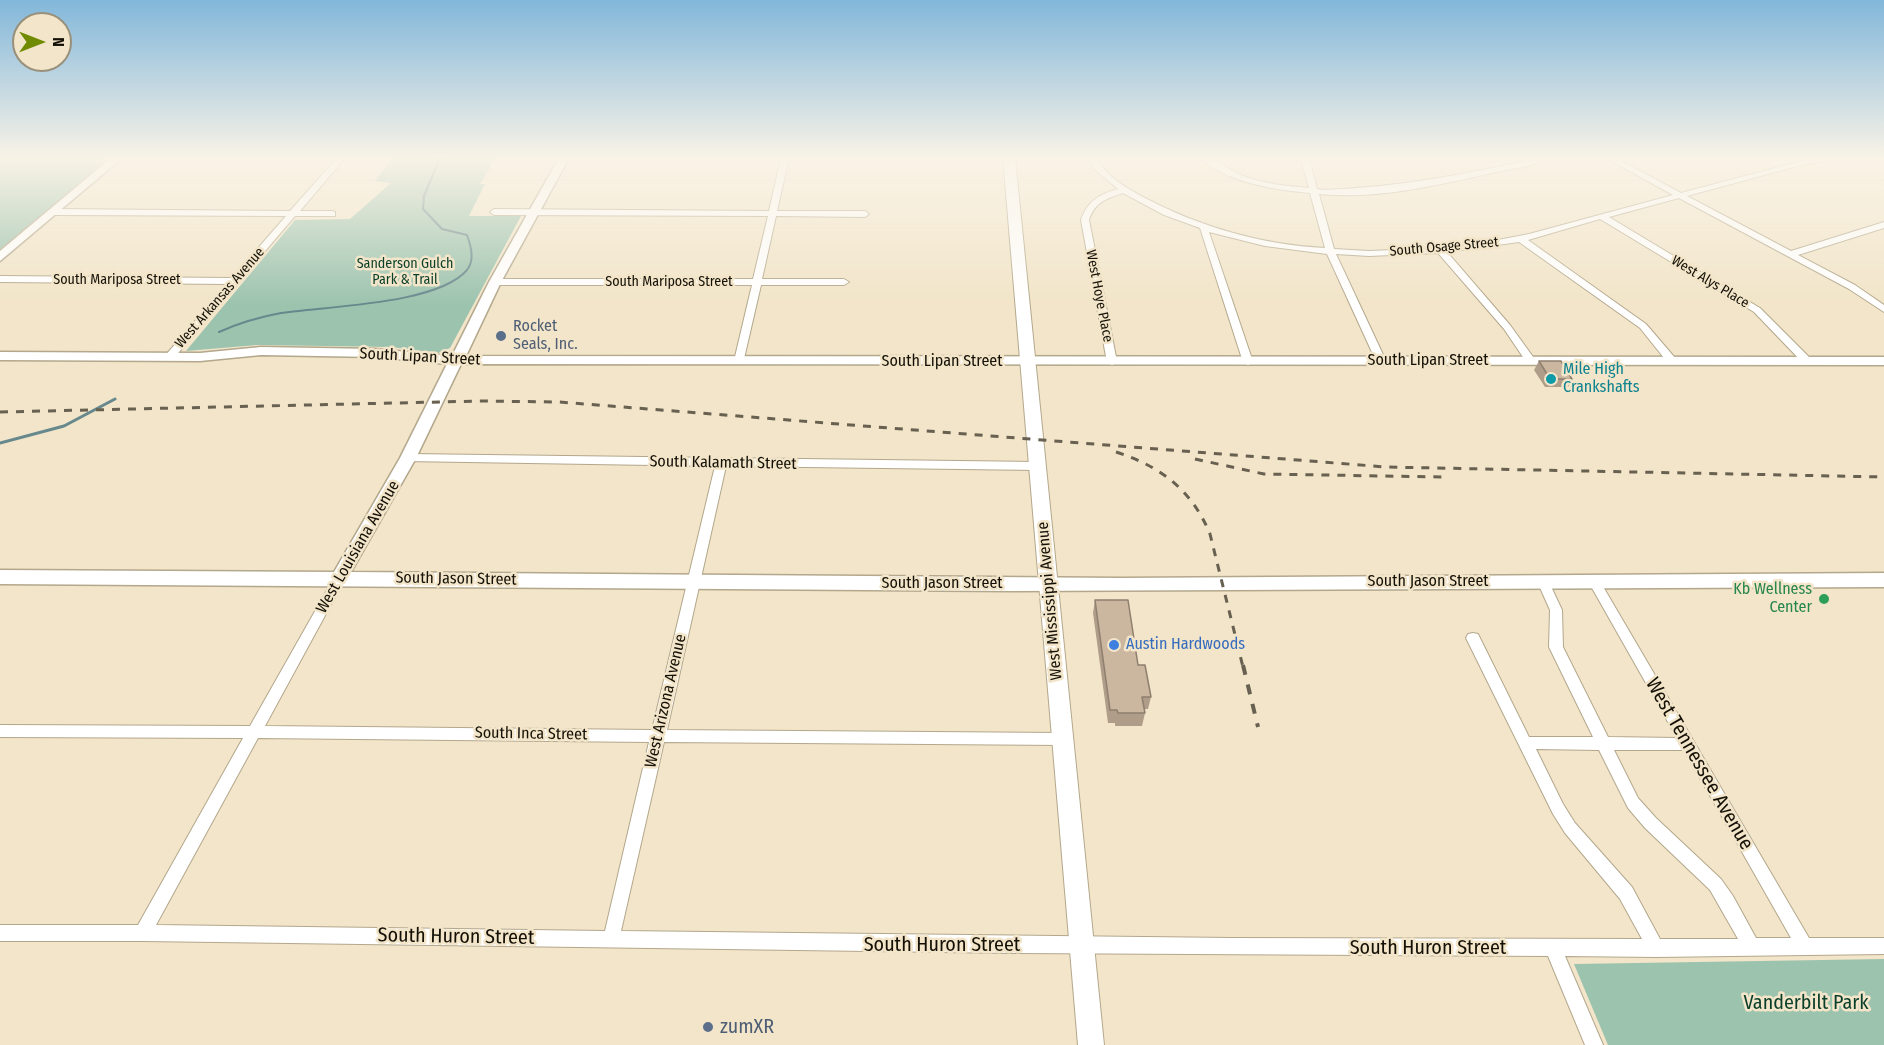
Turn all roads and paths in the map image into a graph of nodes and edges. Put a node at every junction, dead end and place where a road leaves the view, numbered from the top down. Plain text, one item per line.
1 (59, 207) edge
2 (298, 207) edge
3 (537, 207) edge
4 (774, 207) edge
5 (1014, 207) edge
6 (1092, 207) edge
7 (1152, 207) edge
8 (1318, 207) edge
9 (1636, 207) edge
10 (1703, 207) edge
11 (53, 212) junction
12 (494, 212) dead end
13 (293, 213) junction
14 (533, 213) junction
15 (332, 214) dead end
16 (772, 214) junction
17 (865, 214) dead end
18 (1601, 216) junction
19 (1881, 228) edge
20 (1204, 229) junction
21 (1521, 238) junction
22 (1439, 249) junction
23 (1330, 251) junction
24 (1791, 254) junction
25 (0, 257) edge
26 (0, 279) edge
27 (234, 281) junction
28 (495, 282) junction
29 (756, 282) junction
30 (844, 282) dead end
31 (1884, 309) edge
32 (0, 356) edge
33 (169, 357) junction
34 (454, 360) junction
35 (739, 361) junction
36 (1382, 361) junction
37 (1531, 361) junction
38 (1672, 361) junction
39 (1807, 361) junction
40 (1884, 361) edge
41 (1029, 362) junction
42 (1112, 362) junction
43 (1248, 362) junction
44 (408, 458) junction
45 (722, 463) junction
46 (1038, 466) junction
47 (0, 577) edge
48 (340, 577) junction
49 (1884, 580) edge
50 (1543, 581) junction
51 (1594, 581) junction
52 (694, 583) junction
53 (1048, 584) junction
54 (1473, 638) dead end
55 (0, 731) edge
56 (255, 731) junction
57 (658, 736) junction
58 (1062, 739) junction
59 (1525, 743) junction
60 (1604, 743) junction
61 (1688, 744) junction
62 (0, 933) edge
63 (143, 933) junction
64 (611, 940) junction
65 (1081, 946) junction
66 (1884, 946) edge
67 (1805, 947) junction
68 (1752, 948) junction
69 (1554, 949) junction
70 (1656, 949) junction
71 (1091, 1045) edge
72 (1594, 1045) edge

1 - 11 street
2 - 13 street, West Arkansas Avenue
3 - 14 street, West Louisiana Avenue
4 - 16 street
5 - 41 main road, West Mississippi Avenue
6 - 42 street, West Hoye Place
7 - 20 street, South Osage Street
8 - 23 street
9 - 18 street, South Osage Street
10 - 24 street
11 - 13 street
11 - 25 street
12 - 14 street
13 - 15 street
13 - 27 street, West Arkansas Avenue
14 - 16 street
14 - 28 street, West Louisiana Avenue
16 - 17 street
16 - 29 street
18 - 21 street, South Osage Street
18 - 39 street, West Alys Place
19 - 24 street
20 - 23 street, South Osage Street
20 - 43 street
21 - 22 street, South Osage Street
21 - 38 street
22 - 23 street, South Osage Street
22 - 37 street
23 - 36 street
24 - 31 street
26 - 27 street, South Mariposa Street
27 - 33 street, West Arkansas Avenue
28 - 29 street, South Mariposa Street
28 - 34 street, West Louisiana Avenue
29 - 30 street, South Mariposa Street
29 - 35 street
32 - 33 street, South Lipan Street
33 - 34 street, South Lipan Street
34 - 35 street, South Lipan Street
34 - 44 street, West Louisiana Avenue
35 - 41 street, South Lipan Street
36 - 37 street, South Lipan Street
36 - 43 street, South Lipan Street
37 - 38 street, South Lipan Street
38 - 39 street, South Lipan Street
39 - 40 street, South Lipan Street
41 - 42 street, South Lipan Street
41 - 46 main road, West Mississippi Avenue
42 - 43 street, South Lipan Street
44 - 45 street, South Kalamath Street
44 - 48 street, West Louisiana Avenue
45 - 46 street, South Kalamath Street
45 - 52 street, West Arizona Avenue
46 - 53 main road, West Mississippi Avenue
47 - 48 street, South Jason Street
48 - 52 street, South Jason Street
48 - 56 street, West Louisiana Avenue
49 - 51 street, South Jason Street
50 - 51 street, South Jason Street
50 - 53 street, South Jason Street
50 - 60 street
51 - 61 street, West Tennessee Avenue
52 - 53 street, South Jason Street
52 - 57 street, West Arizona Avenue
53 - 58 main road, West Mississippi Avenue
54 - 59 street
55 - 56 street, South Inca Street
56 - 57 street, South Inca Street
56 - 63 street, West Louisiana Avenue
57 - 58 street, South Inca Street
57 - 64 street, West Arizona Avenue
58 - 65 main road, West Mississippi Avenue
59 - 60 street
59 - 70 street
60 - 61 street
60 - 68 street
61 - 67 street, West Tennessee Avenue
62 - 63 street, South Huron Street
63 - 64 street, South Huron Street
64 - 65 street, South Huron Street
65 - 69 street, South Huron Street
65 - 71 main road, West Mississippi Avenue
66 - 67 street, South Huron Street
67 - 68 street, South Huron Street
68 - 70 street, South Huron Street
69 - 70 street, South Huron Street
69 - 72 street

